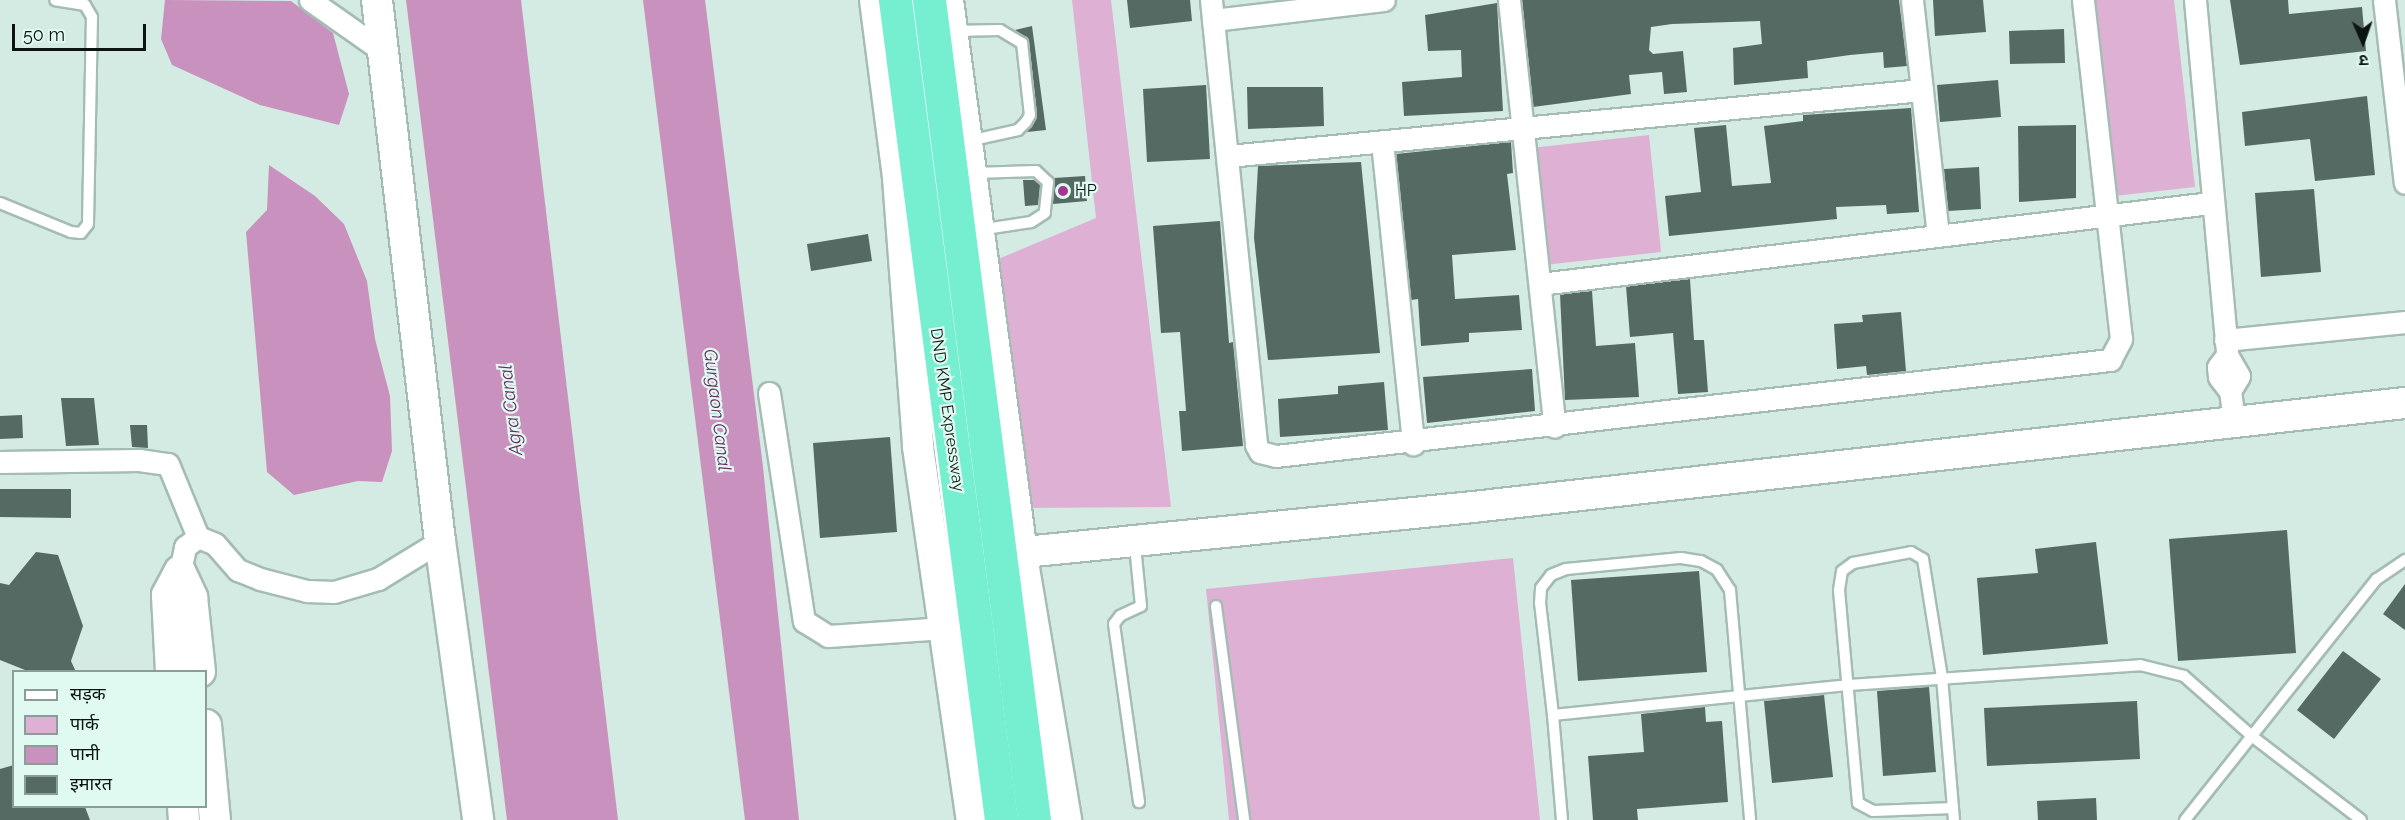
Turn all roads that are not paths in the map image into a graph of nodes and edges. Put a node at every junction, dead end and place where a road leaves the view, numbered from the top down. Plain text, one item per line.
1 (57, 0) edge
2 (310, 0) edge
3 (377, 0) edge
4 (875, 0) edge
5 (895, 0) edge
6 (929, 0) edge
7 (948, 0) edge
8 (1381, 0) edge
9 (1509, 0) edge
10 (1912, 0) edge
11 (2083, 0) edge
12 (2195, 0) edge
13 (2384, 0) edge
14 (1212, 10) edge
15 (952, 31) junction
16 (384, 52) junction
17 (1922, 90) junction
18 (1523, 128) junction
19 (966, 141) junction
20 (1382, 142) junction
21 (2403, 149) edge
22 (1228, 156) junction
23 (971, 174) junction
24 (2405, 183) edge
25 (0, 203) edge
26 (2210, 203) junction
27 (2106, 215) junction
28 (978, 231) junction
29 (1938, 235) junction
30 (1540, 284) junction
31 (2405, 322) edge
32 (2226, 348) junction
33 (769, 393) dead end
34 (2405, 403) edge
35 (2405, 417) edge
36 (1555, 427) junction
37 (2235, 429) junction
38 (1413, 444) junction
39 (0, 462) edge
40 (198, 537) junction
41 (440, 541) junction
42 (1136, 556) junction
43 (2405, 560) edge
44 (1023, 561) junction
45 (936, 569) junction
46 (180, 571) junction
47 (1216, 606) dead end
48 (945, 628) junction
49 (171, 670) edge
50 (200, 670) edge
51 (1942, 677) junction
52 (1849, 685) junction
53 (1738, 695) junction
54 (1552, 715) junction
55 (207, 736) edge
56 (2253, 737) junction
57 (1138, 802) dead end
58 (1953, 808) junction
59 (215, 820) edge
60 (478, 820) edge
61 (972, 820) edge
62 (1001, 820) edge
63 (1034, 820) edge
64 (1066, 820) edge
65 (1244, 820) edge
66 (1562, 820) edge
67 (1750, 820) edge
68 (1954, 820) edge
69 (2185, 820) edge
70 (2361, 820) edge

1 - 25 lane
2 - 16 street
3 - 16 street
4 - 45 street
5 - 62 highway, DND KMP Expressway, bridge
6 - 63 highway, DND KMP Expressway, bridge
7 - 15 street
8 - 14 street
9 - 18 street
10 - 17 street
11 - 27 street
12 - 26 street
13 - 21 street
14 - 22 street
15 - 19 street
15 - 19 lane
16 - 41 street
17 - 18 street
17 - 29 street
18 - 20 street
18 - 30 street
19 - 23 street
20 - 22 street
20 - 38 street
21 - 24 street
22 - 38 street
23 - 28 street
23 - 28 lane
26 - 27 street
26 - 32 street
27 - 29 street
27 - 36 street
28 - 44 street
29 - 30 street
30 - 36 street
31 - 32 street
32 - 37 street
33 - 48 street
34 - 37 street
35 - 37 street
36 - 38 street
37 - 42 street
37 - 44 street
39 - 40 street
40 - 41 street
40 - 46 street
41 - 60 street
42 - 44 street
42 - 57 lane
43 - 56 lane
44 - 45 street
44 - 64 street
45 - 48 street
46 - 49 street
46 - 50 street
47 - 65 lane
48 - 61 street
51 - 52 lane
51 - 52 lane
51 - 56 lane
51 - 58 lane
52 - 53 lane
52 - 58 lane
53 - 54 lane
53 - 54 lane
53 - 67 lane
54 - 66 lane
55 - 59 street
56 - 69 lane
56 - 70 lane
58 - 68 lane

